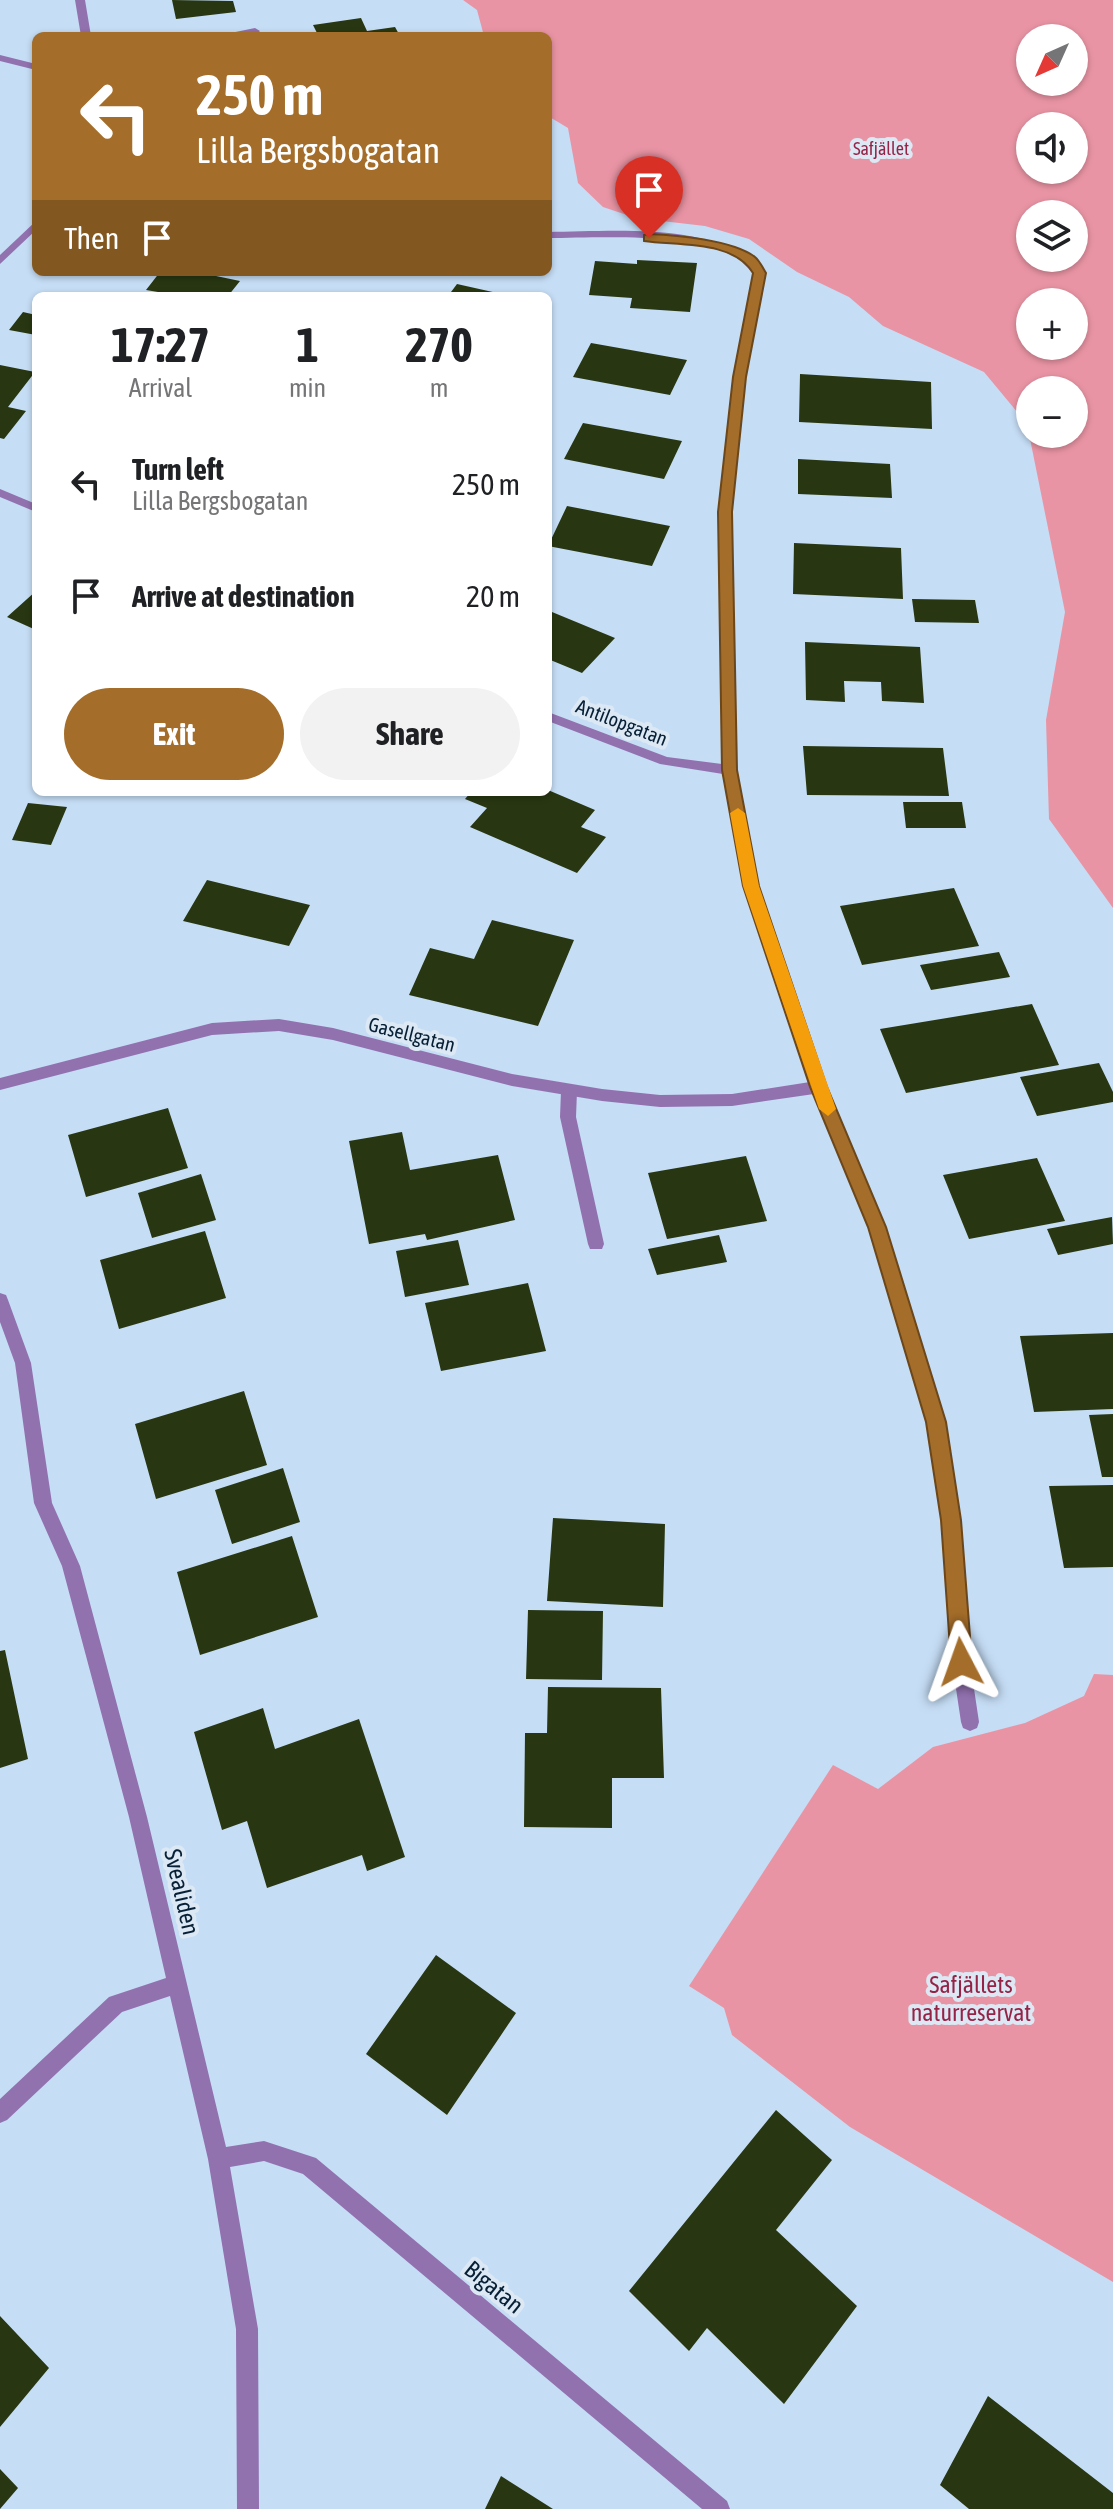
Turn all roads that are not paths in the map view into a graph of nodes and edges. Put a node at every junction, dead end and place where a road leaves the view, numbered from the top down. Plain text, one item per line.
1 (80, 0) edge
2 (255, 31) dead end
3 (85, 32) edge
4 (248, 32) edge
5 (0, 58) edge
6 (32, 66) edge
7 (32, 228) edge
8 (552, 235) edge
9 (0, 261) edge
10 (0, 493) edge
11 (32, 506) edge
12 (552, 718) edge
13 (729, 770) junction
14 (0, 1084) edge
15 (819, 1087) junction
16 (569, 1091) junction
17 (596, 1244) dead end
18 (0, 1300) edge
19 (970, 1722) dead end
20 (176, 1984) junction
21 (0, 2113) edge
22 (218, 2159) junction
23 (248, 2509) edge
24 (719, 2509) edge

1 - 3 street
2 - 4 street
5 - 6 street
7 - 9 street
8 - 13 street
10 - 11 street
12 - 13 street, Antilopgatan
13 - 15 street
14 - 16 street, Gasellgatan
15 - 16 street, Gasellgatan
15 - 19 street
16 - 17 street
18 - 20 street, Svealiden
20 - 21 street
20 - 22 street, Svealiden
22 - 23 street, Svealiden
22 - 24 street, Bigatan

